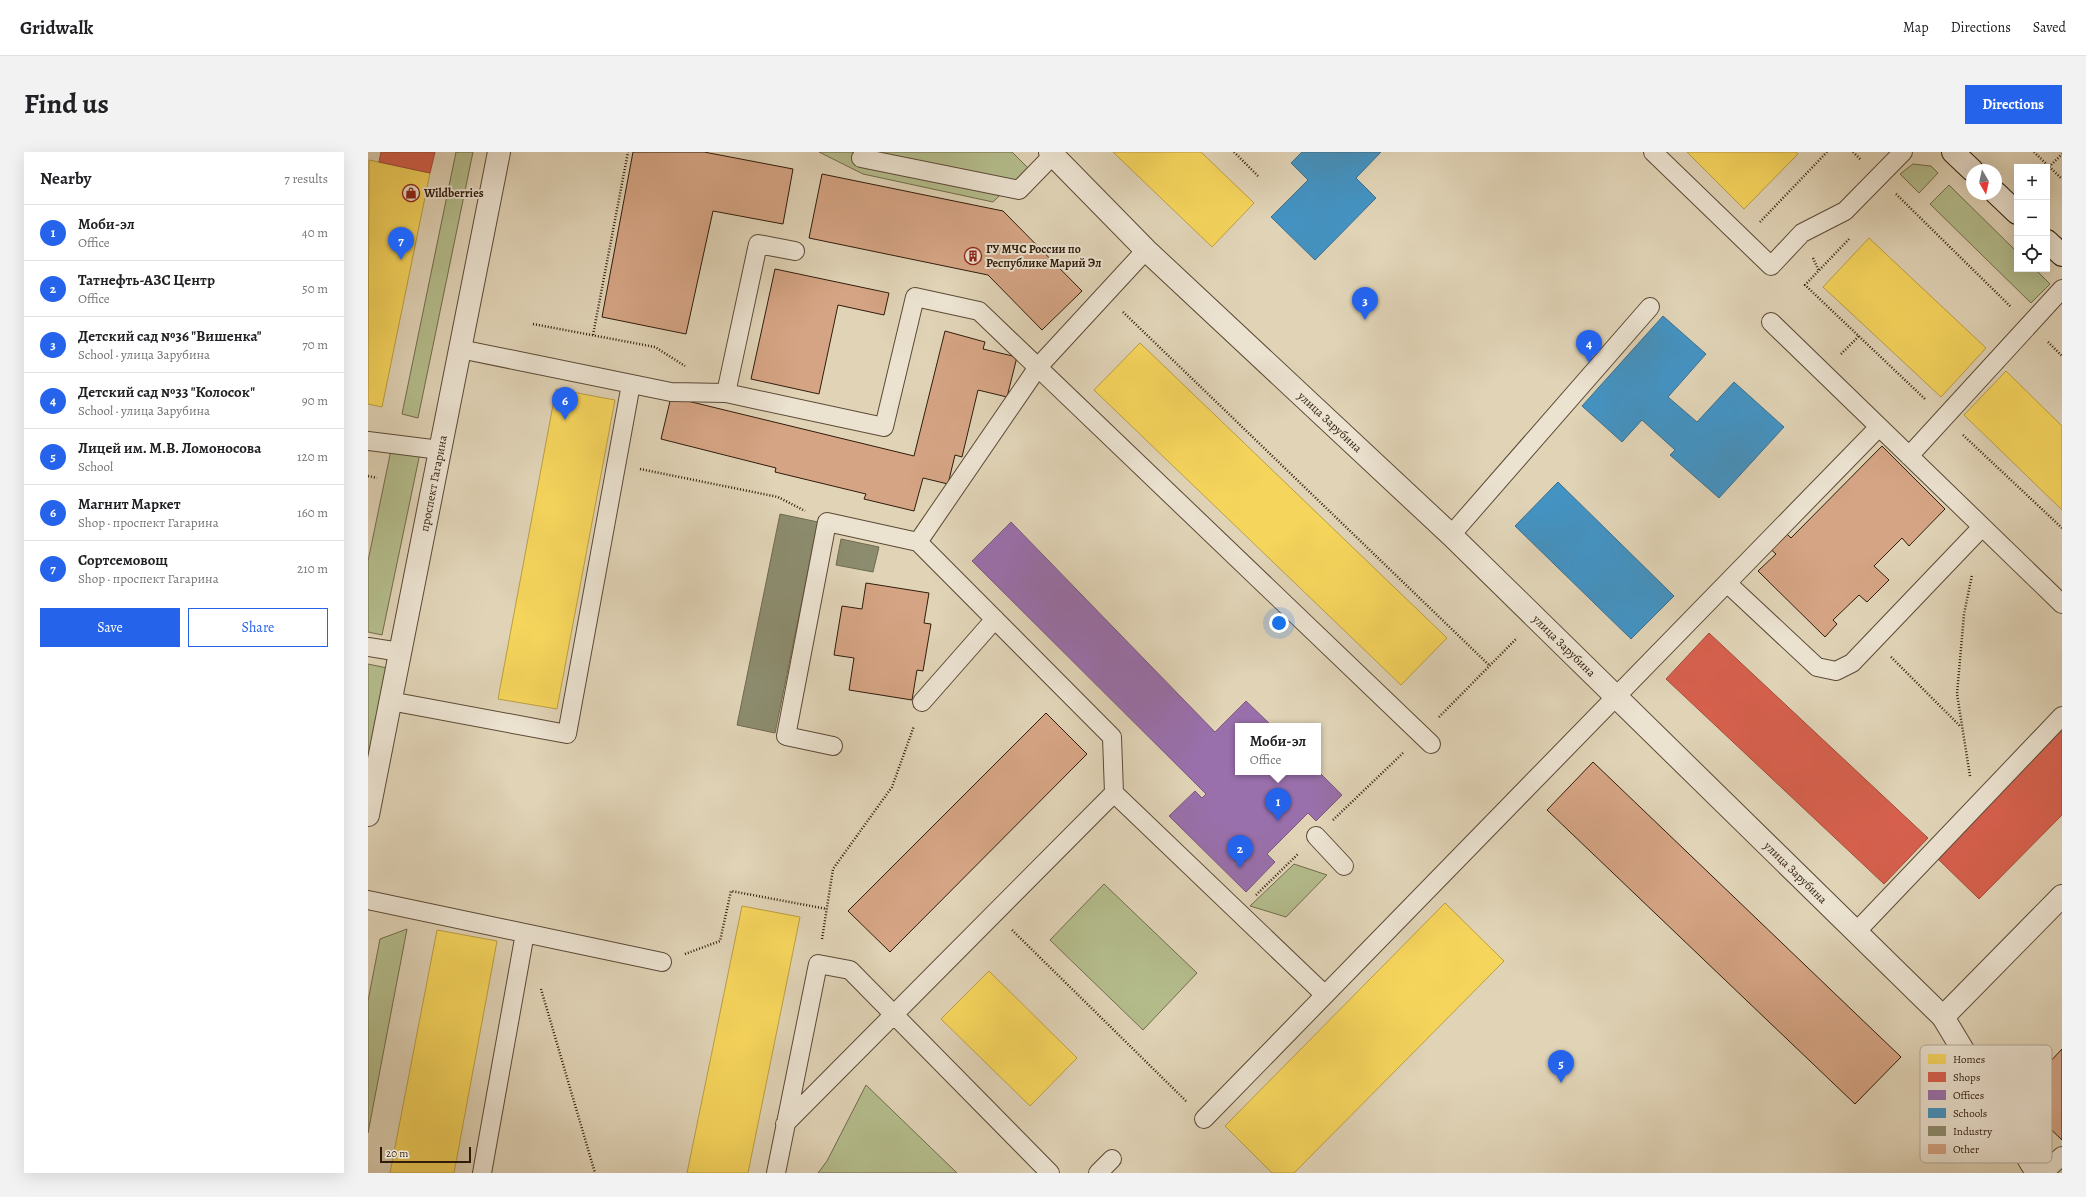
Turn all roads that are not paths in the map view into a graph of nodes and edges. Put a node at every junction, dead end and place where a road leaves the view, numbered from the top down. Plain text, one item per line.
1 (499, 152) edge
2 (1653, 152) edge
3 (1902, 152) edge
4 (1953, 152) edge
5 (1051, 153) edge
6 (861, 158) dead end
7 (1966, 164) edge
8 (2002, 199) edge
9 (2014, 210) edge
10 (2050, 244) edge
11 (1146, 250) junction
12 (795, 251) dead end
13 (2062, 255) edge
14 (2062, 290) edge
15 (1650, 308) dead end
16 (1771, 322) dead end
17 (460, 349) junction
18 (1038, 367) junction
19 (631, 384) junction
20 (726, 393) junction
21 (1879, 427) junction
22 (368, 440) edge
23 (440, 450) junction
24 (1909, 456) junction
25 (1982, 527) junction
26 (1451, 535) junction
27 (918, 542) junction
28 (1727, 583) junction
29 (2062, 604) edge
30 (995, 619) junction
31 (368, 647) edge
32 (400, 652) junction
33 (1616, 696) junction
34 (390, 701) junction
35 (922, 702) road end
36 (2062, 716) edge
37 (1431, 744) dead end
38 (833, 746) dead end
39 (1114, 793) junction
40 (368, 815) edge
41 (1316, 836) dead end
42 (1344, 866) dead end
43 (2062, 896) edge
44 (368, 900) edge
45 (1856, 932) junction
46 (525, 933) junction
47 (662, 962) road end
48 (1325, 995) junction
49 (894, 1015) junction
50 (1943, 1018) junction
51 (1959, 1045) edge
52 (1204, 1119) road end
53 (786, 1124) junction
54 (2062, 1156) edge
55 (1112, 1160) dead end
56 (2031, 1163) edge
57 (2062, 1168) edge
58 (482, 1173) edge
59 (776, 1173) edge
60 (1050, 1173) edge
61 (1098, 1173) edge
62 (2037, 1173) edge
63 (2043, 1173) edge
64 (2048, 1173) edge

1 - 17 street, проспект Гагарина
2 - 3 lane
4 - 7 street
5 - 6 lane
5 - 11 street, улица Зарубина
8 - 9 street
10 - 13 street
11 - 18 lane
11 - 26 street, улица Зарубина
12 - 20 lane
14 - 24 lane
15 - 26 lane
16 - 21 lane
17 - 19 lane
17 - 23 street, проспект Гагарина
18 - 20 lane
18 - 27 lane
18 - 37 lane
19 - 20 lane
19 - 34 lane
21 - 24 lane
21 - 28 lane
22 - 23 lane
23 - 32 street, проспект Гагарина
24 - 25 lane
25 - 28 lane
25 - 29 lane
26 - 33 street, улица Зарубина
27 - 30 lane
27 - 38 lane
28 - 33 lane
30 - 35 lane
30 - 39 lane
31 - 32 lane
32 - 34 street, проспект Гагарина
33 - 45 street, улица Зарубина
33 - 48 lane
34 - 40 street, проспект Гагарина
36 - 45 lane
39 - 48 lane
39 - 49 lane
41 - 42 lane
43 - 50 street
44 - 46 lane
45 - 50 street, улица Зарубина
46 - 47 lane
46 - 58 lane
48 - 52 lane
49 - 53 lane
49 - 53 lane
49 - 60 lane
50 - 51 street, улица Зарубина
53 - 59 lane
54 - 63 lane
55 - 61 lane
56 - 62 street, улица Зарубина
57 - 64 lane

